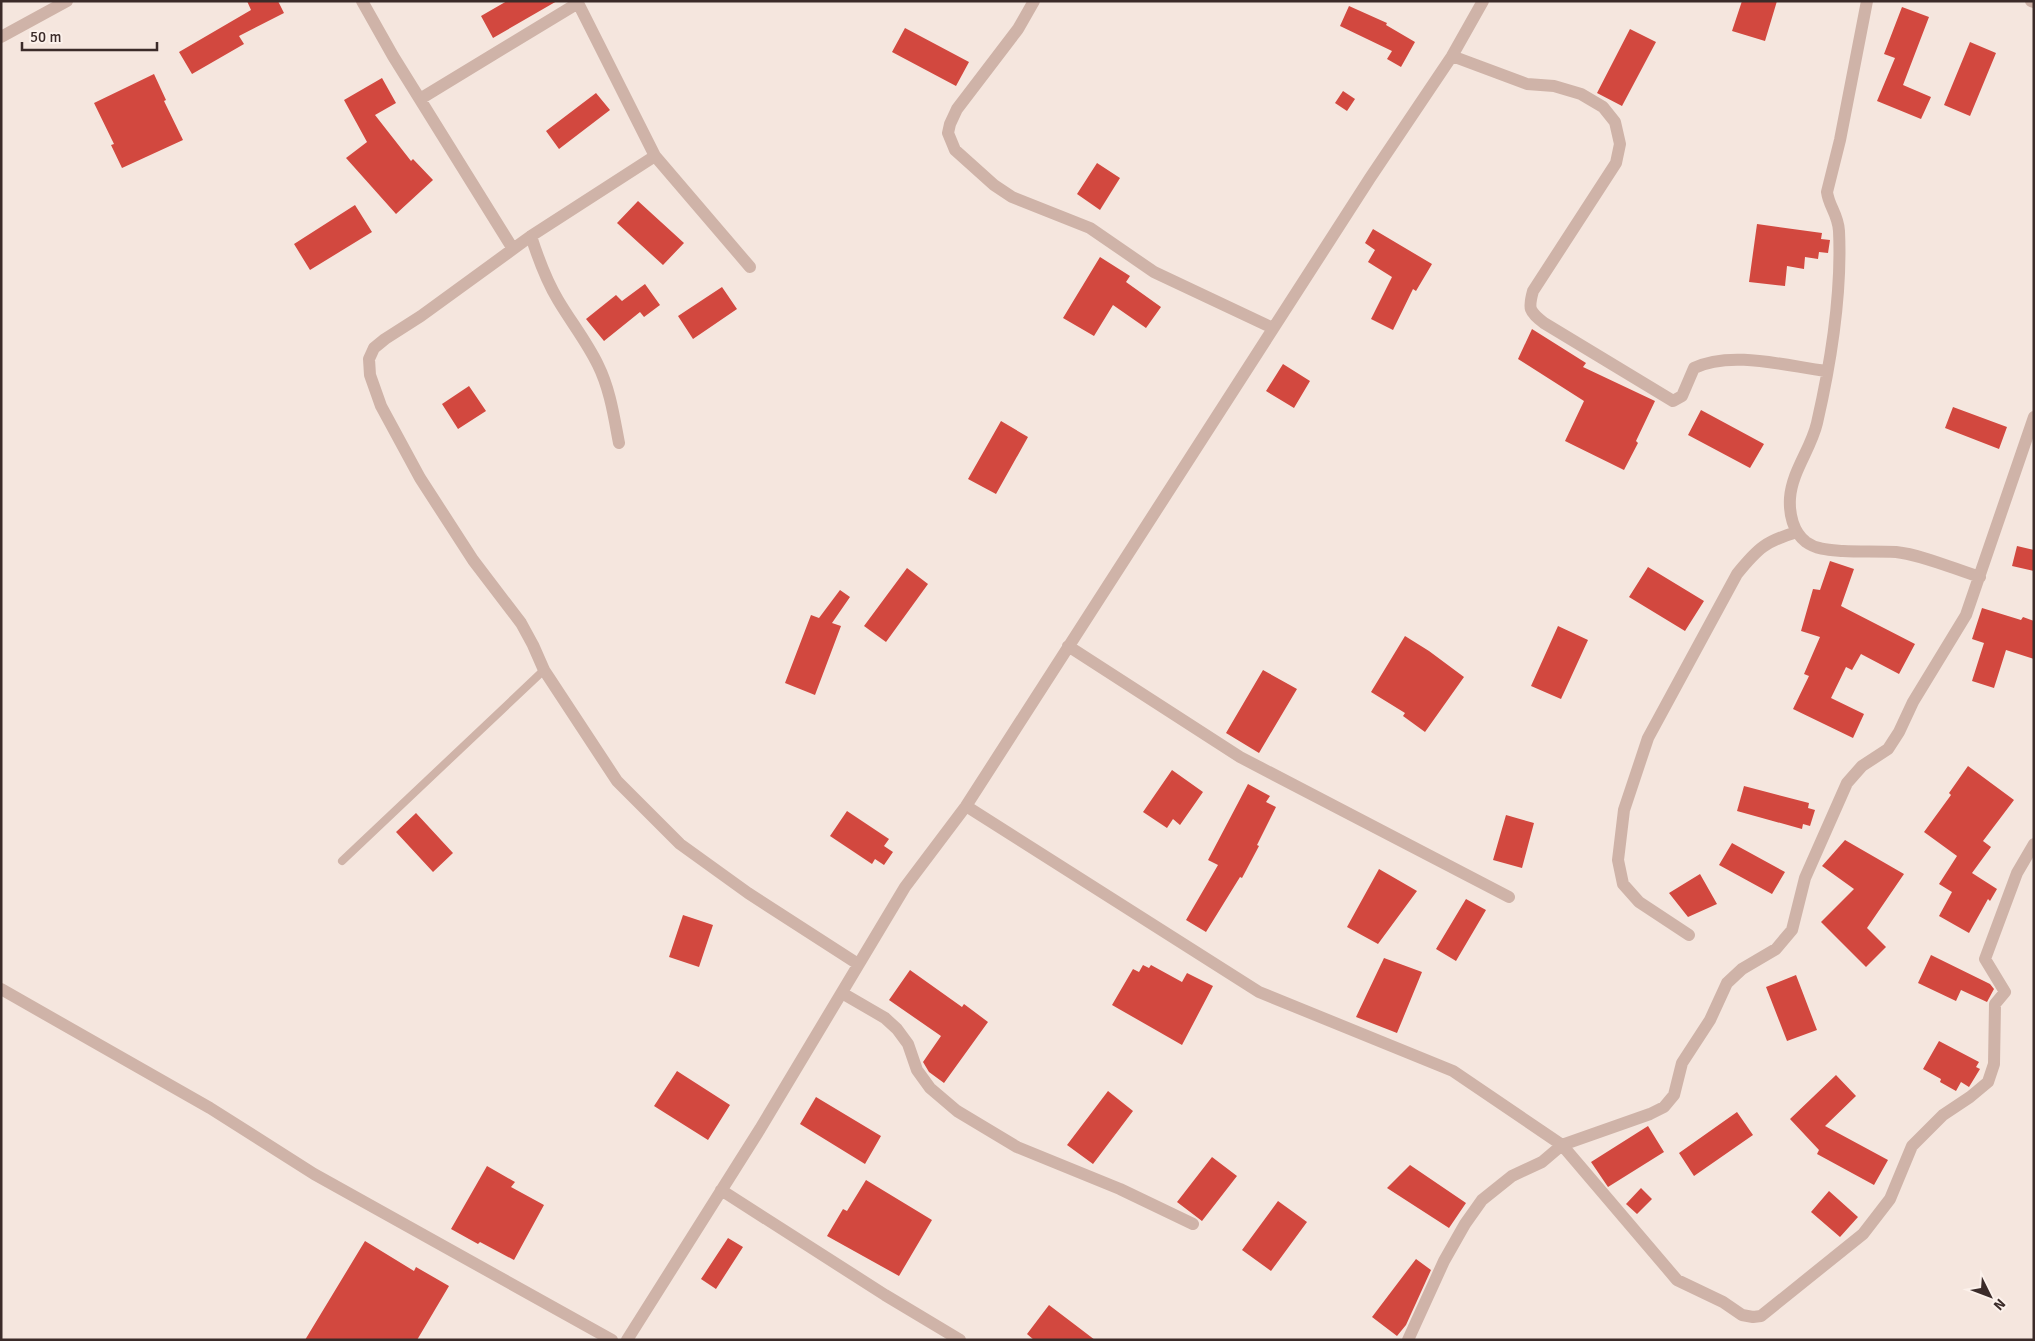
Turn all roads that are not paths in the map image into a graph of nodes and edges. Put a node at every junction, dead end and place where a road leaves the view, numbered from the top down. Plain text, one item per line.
1 (67, 1) edge
2 (362, 1) edge
3 (1034, 1) edge
4 (1483, 1) edge
5 (1867, 1) edge
6 (577, 2) edge
7 (1, 37) edge
8 (1452, 56) junction
9 (420, 99) junction
10 (656, 156) junction
11 (531, 236) junction
12 (513, 249) junction
13 (750, 267) dead end
14 (1273, 328) junction
15 (1826, 371) junction
16 (2034, 417) edge
17 (619, 443) dead end
18 (1797, 532) junction
19 (1980, 577) junction
20 (1068, 646) junction
21 (544, 670) junction
22 (966, 806) junction
23 (2034, 844) edge
24 (342, 860) dead end
25 (1509, 897) dead end
26 (1689, 935) dead end
27 (858, 964) junction
28 (1, 989) edge
29 (842, 993) junction
30 (1562, 1145) junction
31 (721, 1190) junction
32 (1193, 1224) dead end
33 (612, 1340) edge
34 (628, 1340) edge
35 (960, 1340) edge
36 (1408, 1340) edge

1 - 7 street
2 - 9 street
3 - 14 street
4 - 8 street
5 - 15 street
6 - 9 street
6 - 10 street
8 - 14 street
8 - 15 street
9 - 12 street
10 - 11 street
10 - 13 street
11 - 12 street
11 - 17 street
12 - 21 street
14 - 20 street
15 - 18 street
16 - 19 street
18 - 19 street
18 - 26 street
19 - 30 street
20 - 22 street
20 - 25 street
21 - 24 lane
21 - 27 street
22 - 27 street
22 - 30 street
23 - 30 street
27 - 29 street
28 - 33 street
29 - 31 street
29 - 32 street
30 - 36 street
31 - 34 street
31 - 35 street

